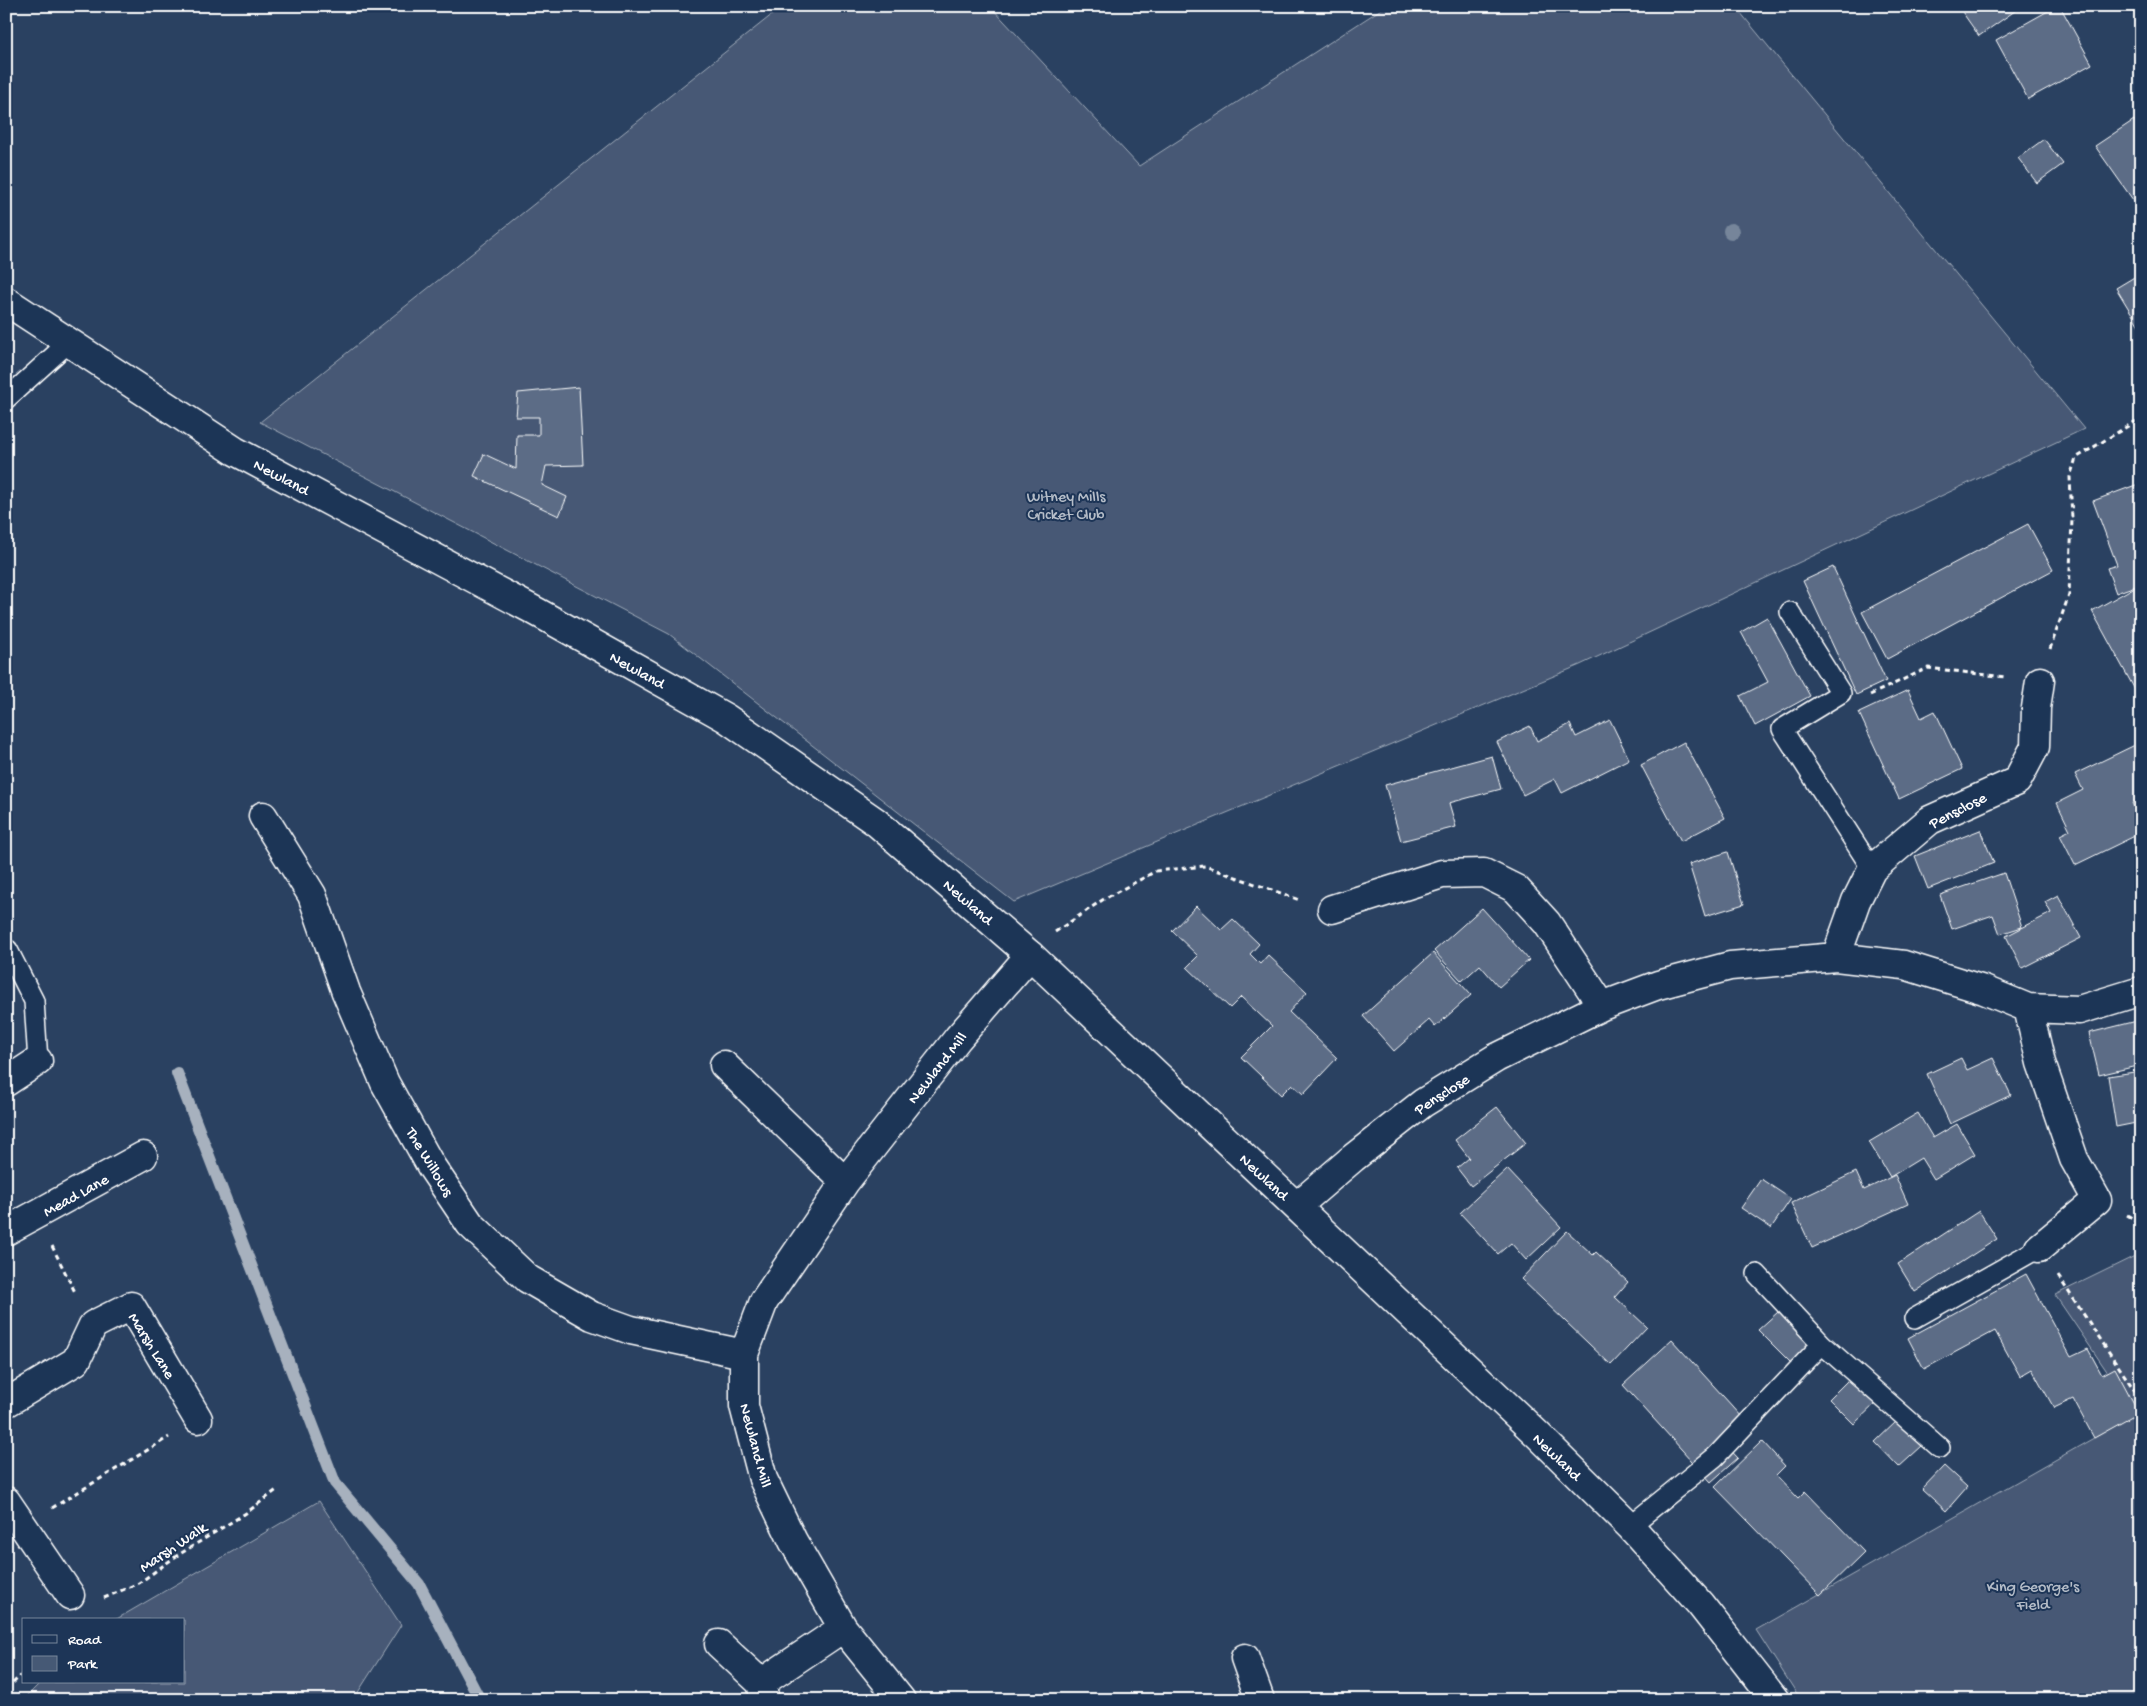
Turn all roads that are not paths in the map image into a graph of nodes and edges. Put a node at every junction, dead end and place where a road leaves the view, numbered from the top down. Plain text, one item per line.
1 (6, 301) edge
2 (68, 343) junction
3 (6, 399) edge
4 (1790, 612) dead end
5 (2040, 681) road end
6 (263, 816) dead end
7 (1872, 869) junction
8 (1332, 909) road end
9 (8, 950) dead end
10 (1030, 955) junction
11 (1836, 957) junction
12 (2141, 991) edge
13 (1602, 1006) junction
14 (2028, 1008) junction
15 (38, 1061) joint
16 (724, 1065) dead end
17 (6, 1082) edge
18 (143, 1156) dead end
19 (845, 1182) junction
20 (1297, 1206) junction
21 (6, 1231) edge
22 (2039, 1248) joint
23 (1757, 1274) dead end
24 (1915, 1318) dead end
25 (1822, 1344) junction
26 (744, 1354) junction
27 (6, 1402) edge
28 (198, 1419) road end
29 (1940, 1448) dead end
30 (6, 1501) edge
31 (1630, 1526) junction
32 (70, 1595) dead end
33 (843, 1628) junction
34 (719, 1644) dead end
35 (1245, 1658) dead end
36 (763, 1691) edge
37 (901, 1700) edge
38 (1260, 1700) edge
39 (1775, 1700) edge

1 - 2 street, Newland
2 - 3 lane
2 - 10 street, Newland
4 - 7 lane
5 - 7 street, Pensclose
6 - 26 street, The Willows
7 - 11 street, Pensclose
8 - 13 street
9 - 15 lane
10 - 19 street, Newland Mill
10 - 20 street, Newland
11 - 13 street, Pensclose
11 - 14 street, Pensclose
12 - 14 street, Pensclose
13 - 20 street, Pensclose
14 - 22 street
15 - 17 street
16 - 19 street
18 - 21 street, Mead Lane
19 - 26 street, Newland Mill
20 - 31 street, Newland
22 - 24 lane
23 - 25 lane
25 - 29 lane
25 - 31 lane
26 - 33 street, Newland Mill
27 - 28 street, Marsh Lane
30 - 32 street
31 - 39 street, Newland
33 - 36 street
33 - 37 street, Newland Mill
34 - 36 street
35 - 38 street

